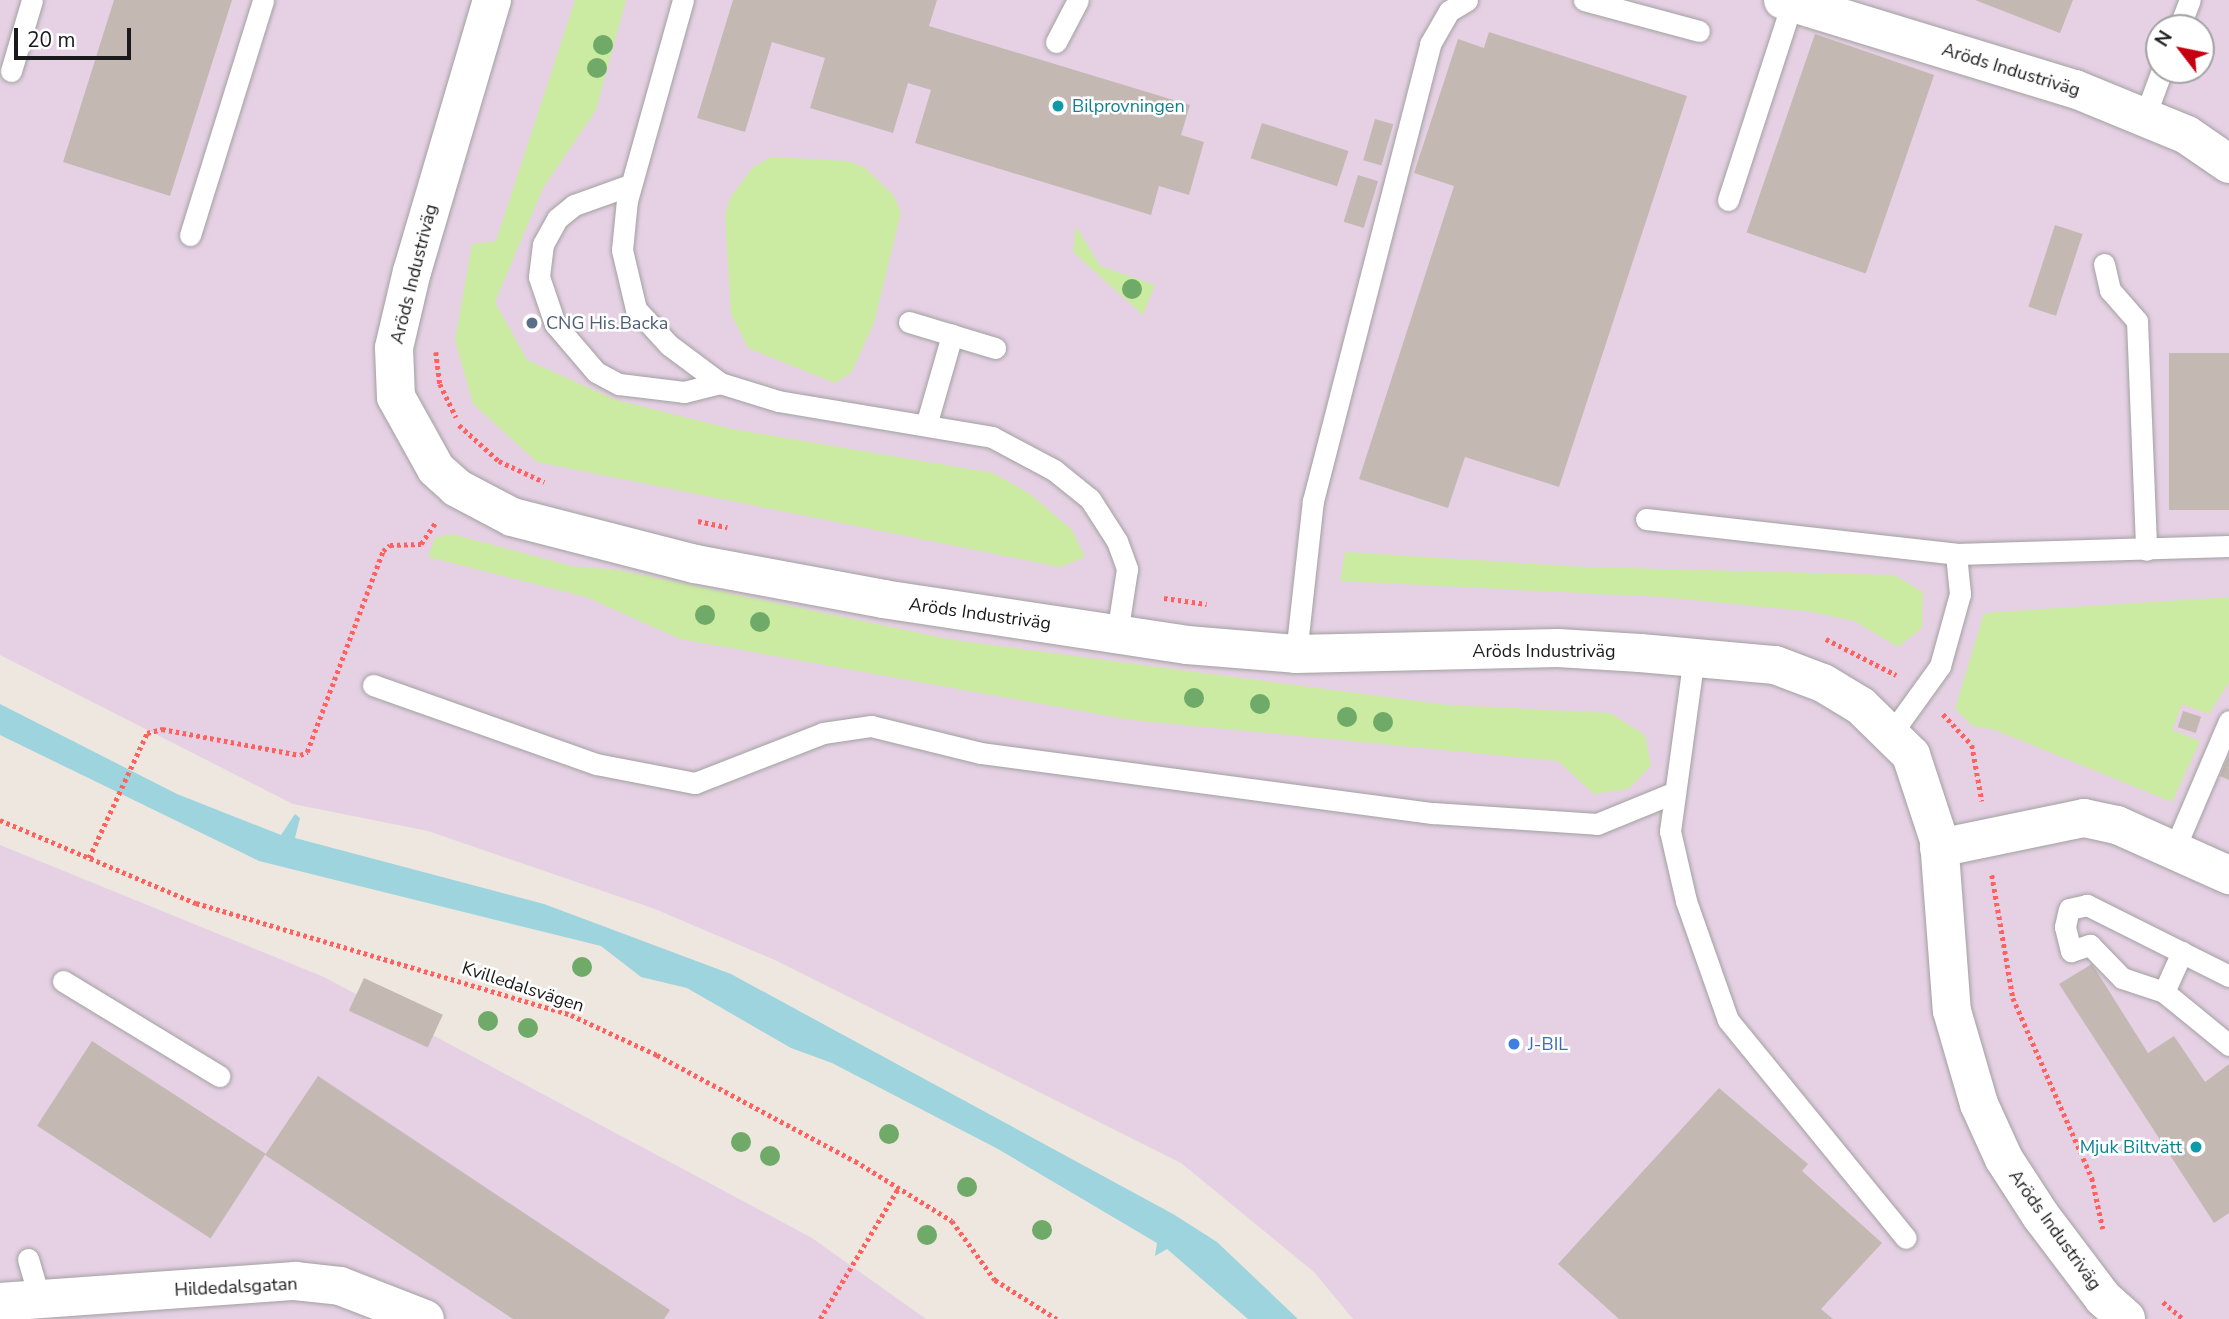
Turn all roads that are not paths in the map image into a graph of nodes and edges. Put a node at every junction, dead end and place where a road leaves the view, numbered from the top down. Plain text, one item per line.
1 (32, 0) edge
2 (263, 0) edge
3 (492, 0) edge
4 (683, 0) edge
5 (1078, 0) edge
6 (1467, 0) edge
7 (1584, 0) edge
8 (1787, 1) edge
9 (1699, 32) dead end
10 (1056, 42) dead end
11 (10, 71) dead end
12 (2157, 84) edge
13 (2145, 116) junction
14 (2229, 164) edge
15 (631, 185) junction
16 (1728, 200) dead end
17 (190, 235) dead end
18 (2104, 264) dead end
19 (909, 322) dead end
20 (952, 335) junction
21 (995, 348) dead end
22 (720, 383) junction
23 (927, 422) junction
24 (1646, 519) dead end
25 (2229, 545) edge
26 (2146, 550) junction
27 (1956, 554) junction
28 (1117, 634) junction
29 (1296, 654) junction
30 (1694, 656) junction
31 (373, 685) dead end
32 (2229, 721) edge
33 (1891, 734) junction
34 (1673, 793) junction
35 (1939, 848) junction
36 (2174, 850) junction
37 (2229, 875) edge
38 (2182, 952) junction
39 (2229, 976) edge
40 (63, 981) dead end
41 (2164, 992) junction
42 (2229, 1045) edge
43 (219, 1076) dead end
44 (1906, 1238) dead end
45 (28, 1259) dead end
46 (40, 1300) junction
47 (0, 1302) edge
48 (425, 1319) edge
49 (2126, 1319) edge

1 - 11 lane
2 - 17 lane
3 - 28 street, Aröds Industriväg
4 - 15 lane
5 - 10 lane
6 - 29 lane
7 - 9 lane
8 - 13 street, Aröds Industriväg
8 - 16 lane
12 - 13 lane
13 - 14 street, Aröds Industriväg
15 - 22 lane
15 - 22 lane
18 - 26 lane
19 - 20 lane
20 - 21 lane
20 - 23 lane
22 - 23 lane
23 - 28 lane
24 - 27 lane
25 - 26 lane
26 - 27 lane
27 - 33 lane
28 - 29 street, Aröds Industriväg
29 - 30 street, Aröds Industriväg
30 - 33 street, Aröds Industriväg
30 - 34 lane
31 - 34 lane
32 - 36 lane
33 - 35 street, Aröds Industriväg
34 - 44 lane
35 - 36 street
35 - 49 street, Aröds Industriväg
36 - 37 street
38 - 39 lane
38 - 41 lane
38 - 41 lane
40 - 43 lane
41 - 42 lane
45 - 46 lane
46 - 47 street, Hildedalsgatan
46 - 48 street, Hildedalsgatan

